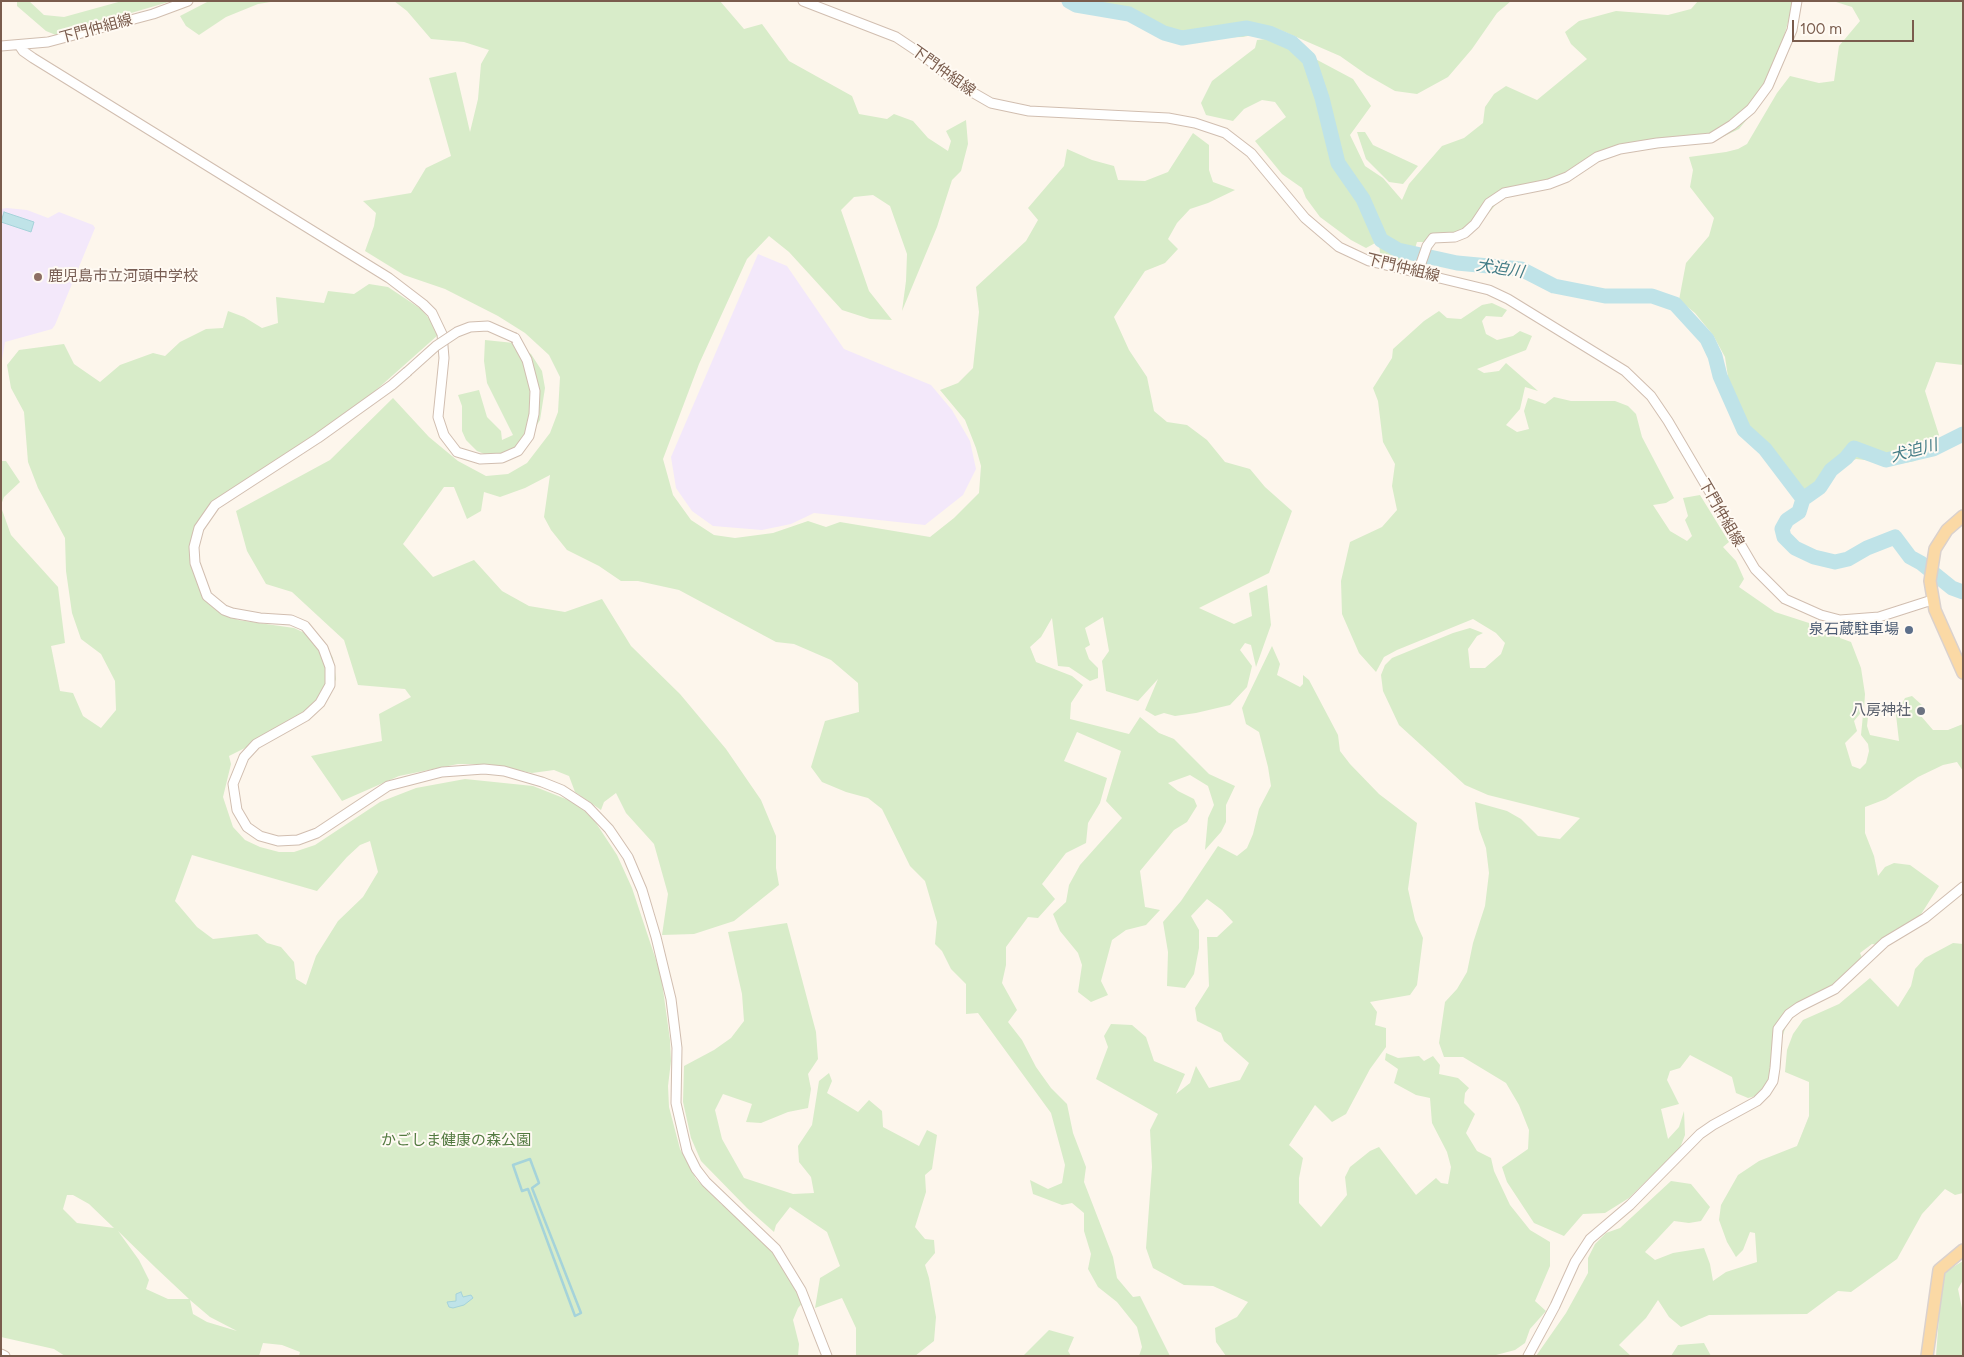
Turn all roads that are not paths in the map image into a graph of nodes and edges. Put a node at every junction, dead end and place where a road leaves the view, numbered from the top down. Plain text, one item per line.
1 (188, 1) edge
2 (803, 1) edge
3 (1797, 1) edge
4 (19, 44) junction
5 (1, 46) edge
6 (1418, 272) junction
7 (1963, 516) edge
8 (1932, 600) junction
9 (1963, 673) edge
10 (1963, 887) edge
11 (1963, 1250) edge
12 (827, 1356) edge
13 (1528, 1356) edge
14 (1927, 1356) edge

1 - 4 street, 下門仲組線
2 - 6 street, 下門仲組線
3 - 6 street
4 - 5 street, 下門仲組線
4 - 12 street, bridge
6 - 8 street, 下門仲組線
7 - 8 main road
8 - 9 main road
10 - 13 street
11 - 14 main road

